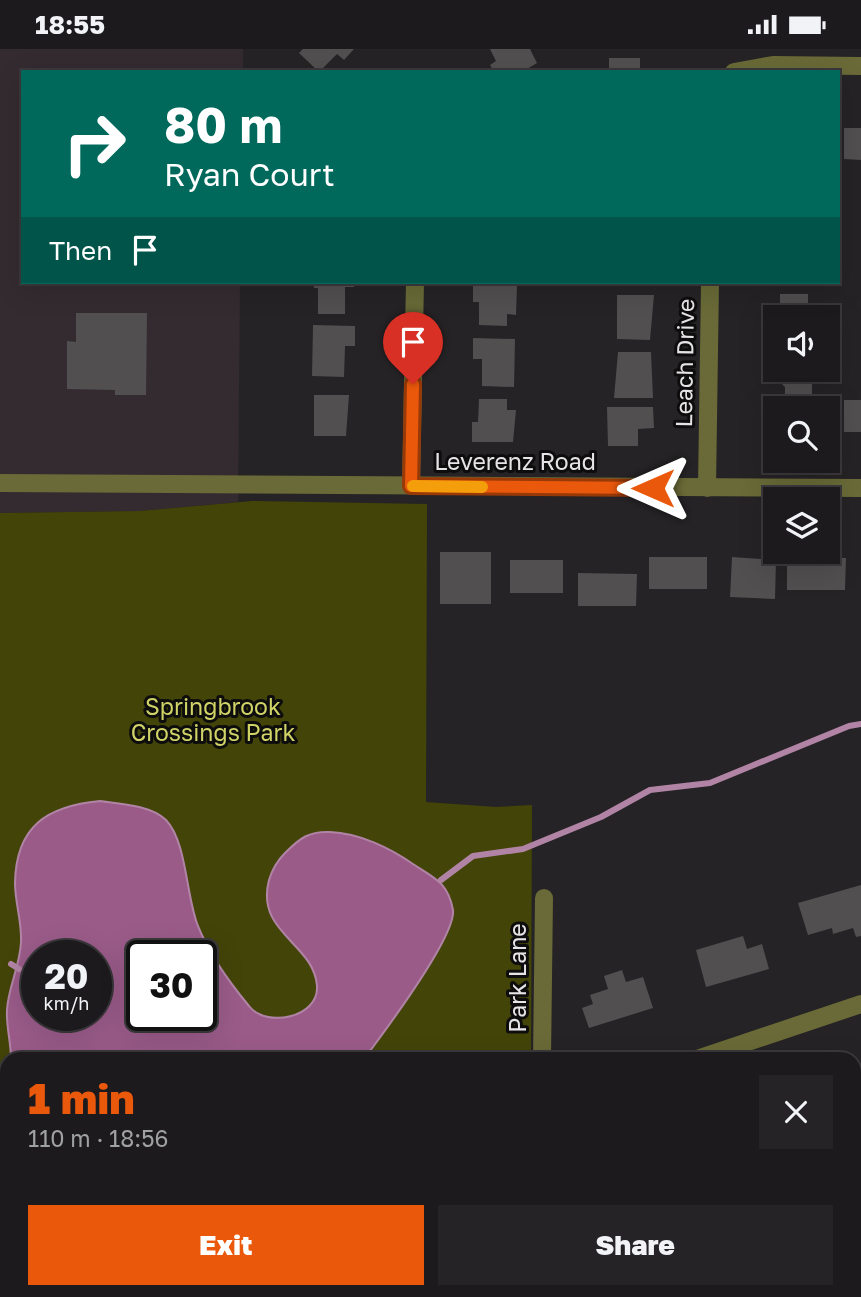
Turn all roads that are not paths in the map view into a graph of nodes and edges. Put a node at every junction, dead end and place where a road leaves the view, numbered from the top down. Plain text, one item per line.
1 (861, 66) edge
2 (745, 70) edge
3 (415, 284) edge
4 (710, 284) edge
5 (0, 483) edge
6 (411, 486) junction
7 (707, 488) junction
8 (861, 488) edge
9 (544, 898) dead end
10 (861, 1004) edge
11 (542, 1052) edge
12 (718, 1052) edge

1 - 2 street
3 - 6 street
4 - 7 street, Leach Drive
5 - 6 street, Leverenz Road
6 - 7 street, Leverenz Road
7 - 8 street, Leverenz Road
9 - 11 street, Park Lane
10 - 12 street

